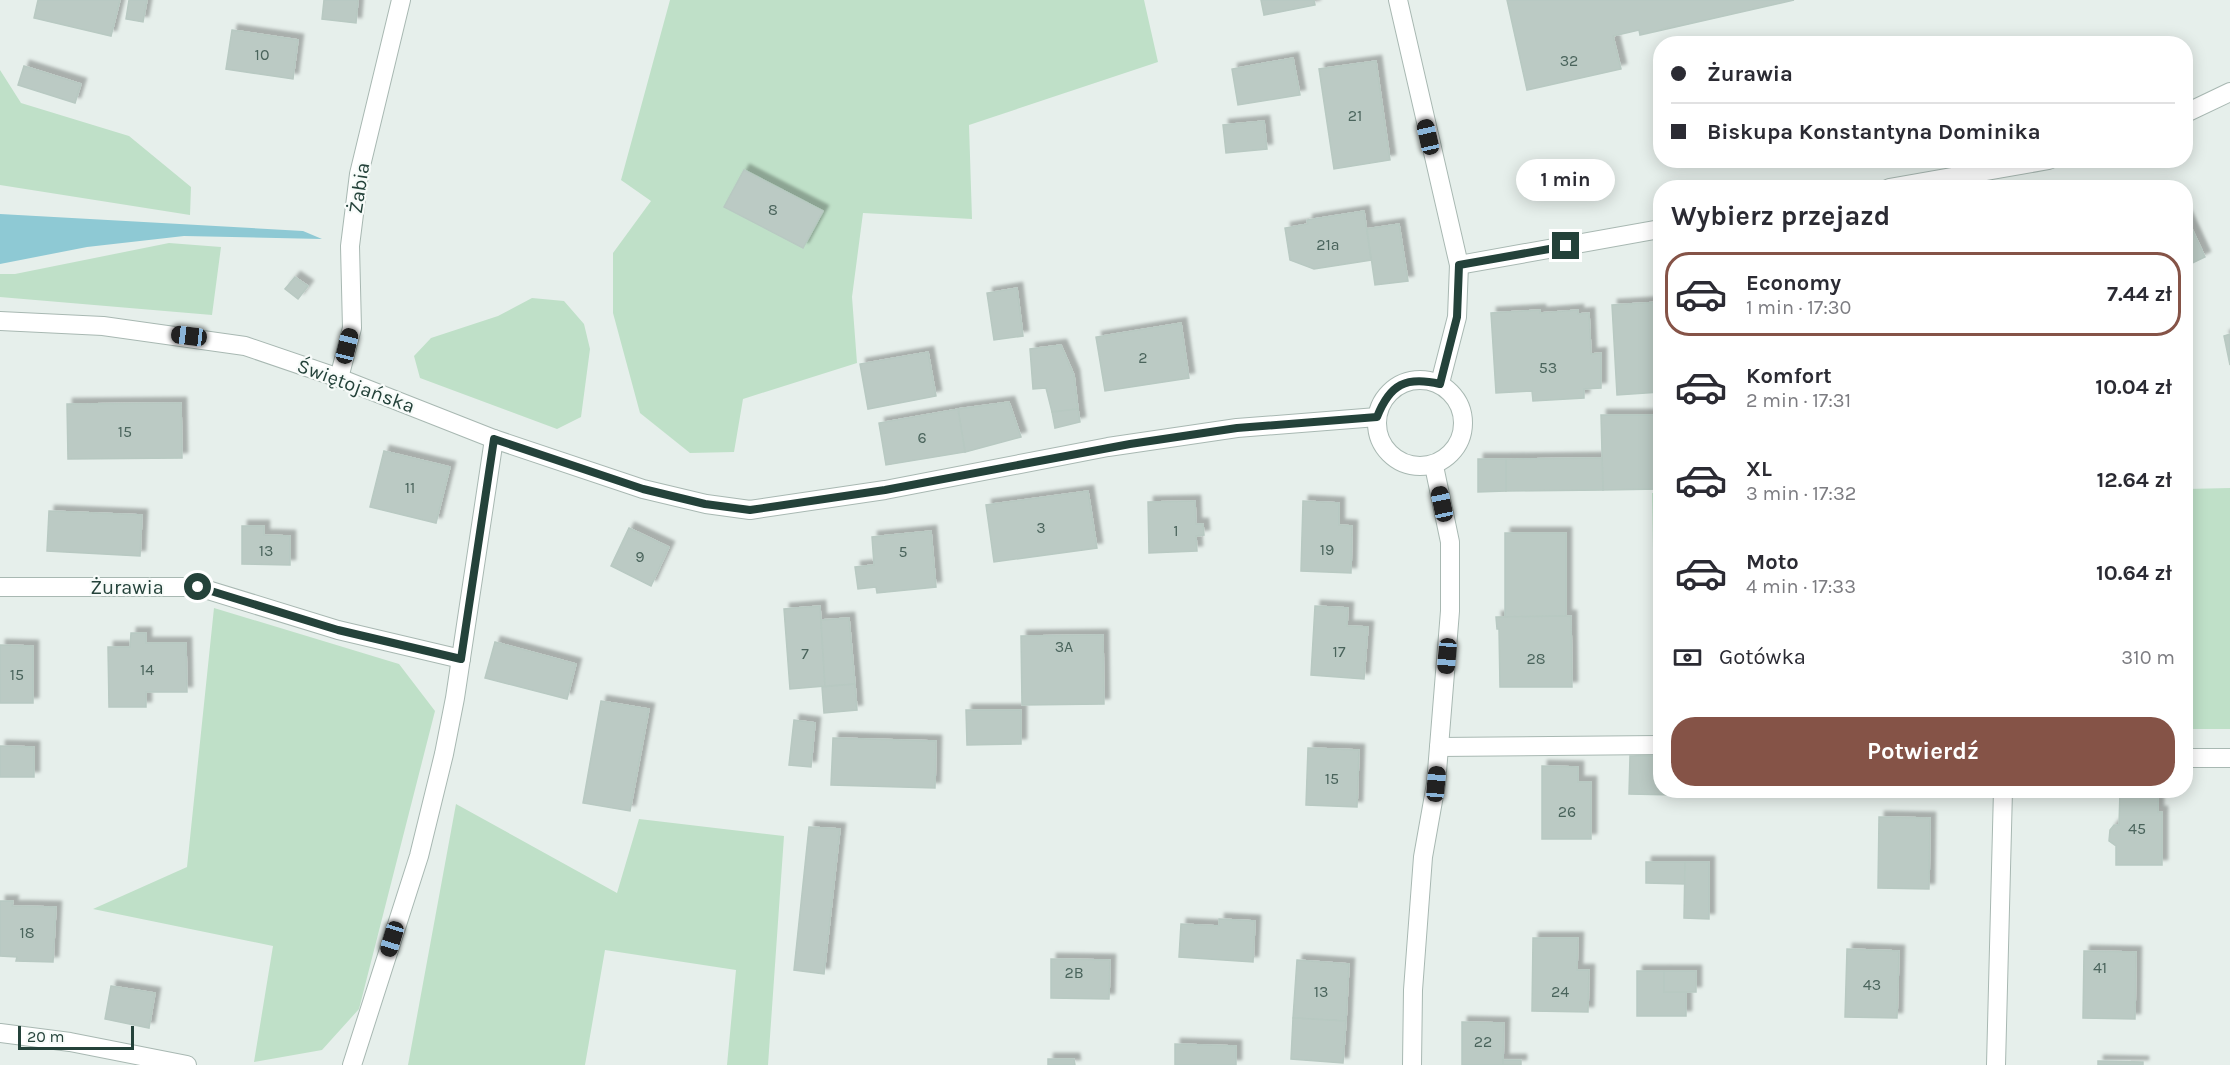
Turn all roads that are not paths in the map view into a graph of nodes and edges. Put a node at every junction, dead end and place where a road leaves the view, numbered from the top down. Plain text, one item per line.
1 (401, 0) edge
2 (1398, 0) edge
3 (2230, 92) edge
4 (2193, 110) edge
5 (2003, 168) edge
6 (1935, 180) edge
7 (1653, 230) edge
8 (1459, 265) junction
9 (0, 321) edge
10 (339, 378) junction
11 (1440, 384) junction
12 (1377, 417) junction
13 (494, 439) junction
14 (1434, 466) junction
15 (0, 587) edge
16 (461, 659) junction
17 (1653, 745) edge
18 (1439, 747) junction
19 (2193, 758) edge
20 (2230, 758) edge
21 (2003, 798) edge
22 (2, 1038) edge
23 (187, 1065) edge
24 (352, 1065) edge
25 (1412, 1065) edge
26 (1996, 1065) edge

1 - 10 street, Żabia
2 - 8 street
3 - 4 street
5 - 6 street
7 - 8 street
8 - 11 street
9 - 10 street, Świętojańska
10 - 13 street, Świętojańska
11 - 12 street
11 - 14 street
12 - 13 street, Świętojańska
12 - 14 street
13 - 16 street
14 - 18 street
15 - 16 street, Żurawia
16 - 24 street
17 - 18 street
18 - 25 street
19 - 20 street
21 - 26 street
22 - 23 street

